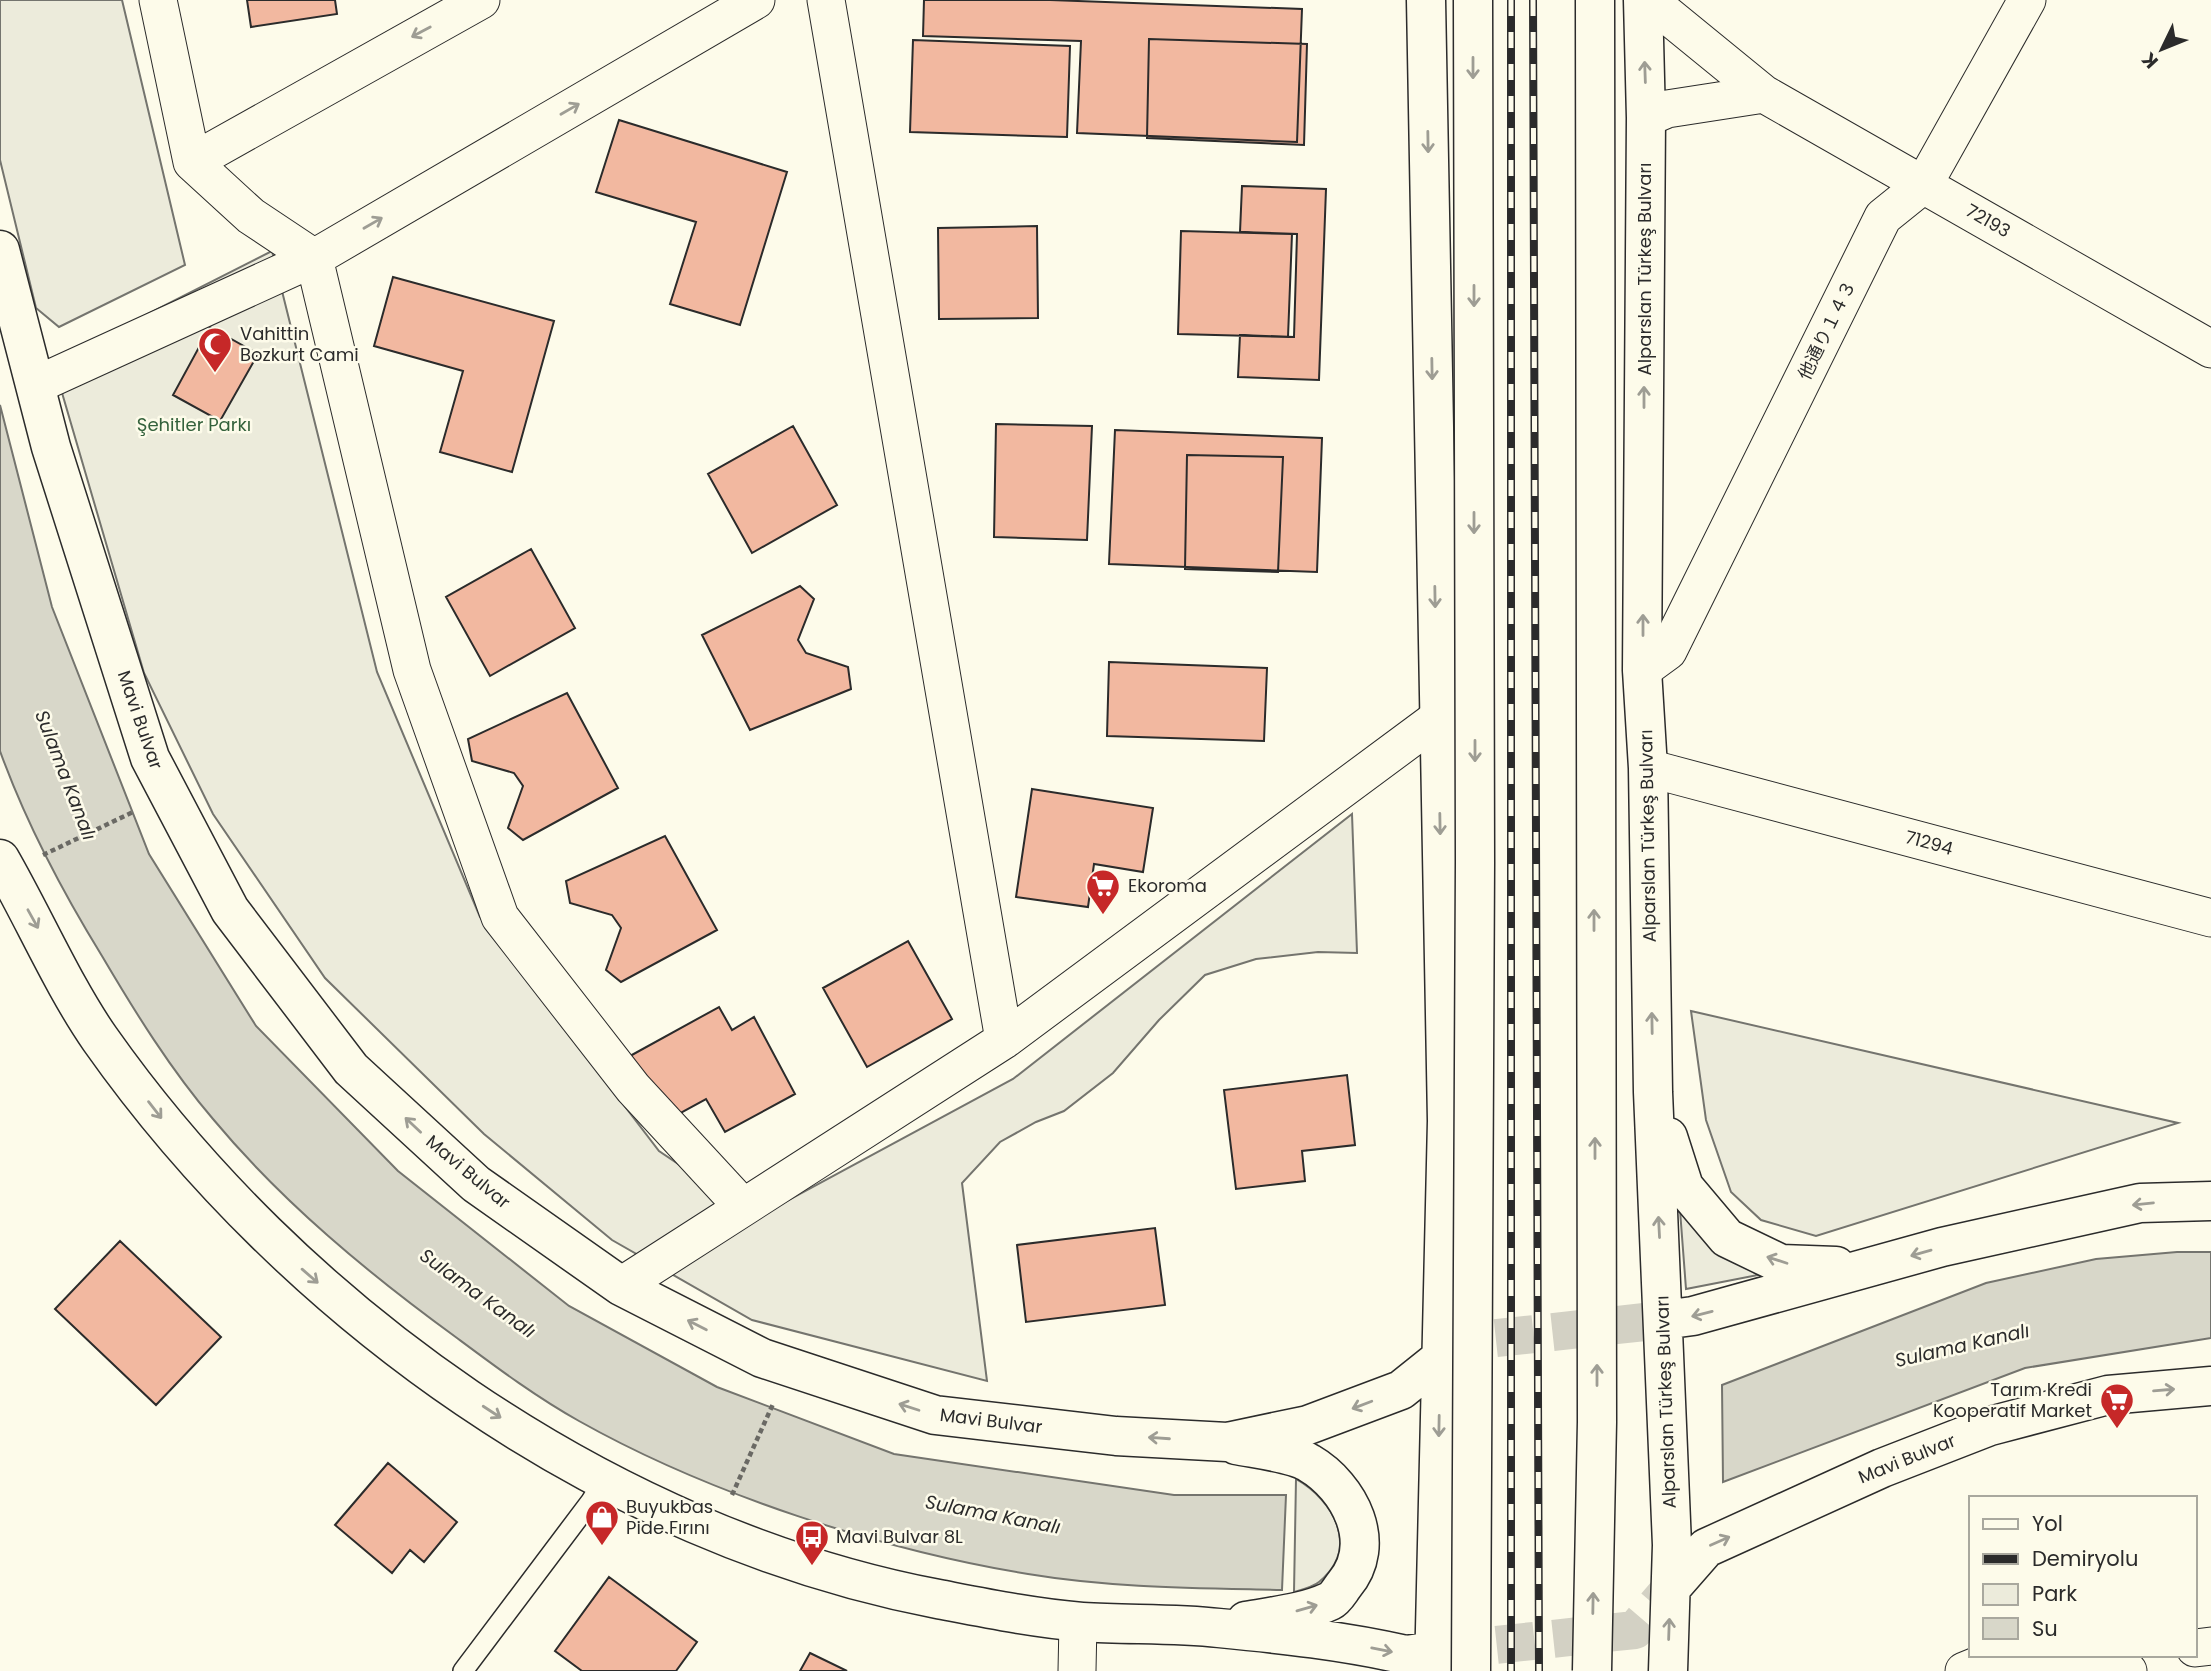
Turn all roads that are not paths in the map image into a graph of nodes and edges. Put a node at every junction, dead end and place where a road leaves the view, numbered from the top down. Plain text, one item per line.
1 (158, 0) edge
2 (481, 0) edge
3 (756, 0) edge
4 (826, 0) edge
5 (1426, 0) edge
6 (1473, 0) edge
7 (1595, 0) edge
8 (1643, 0) edge
9 (1656, 0) edge
10 (2027, 0) edge
11 (1764, 94) junction
12 (1646, 118) junction
13 (192, 162) junction
14 (1924, 184) junction
15 (0, 250) edge
16 (314, 258) junction
17 (2211, 349) edge
18 (36, 386) junction
19 (1642, 670) junction
20 (1437, 719) junction
21 (1647, 768) junction
22 (0, 859) edge
23 (2211, 918) edge
24 (1004, 1040) junction
25 (1653, 1092) junction
26 (2211, 1201) edge
27 (743, 1207) junction
28 (1869, 1268) junction
29 (621, 1286) junction
30 (1663, 1320) junction
31 (1441, 1358) junction
32 (2211, 1386) edge
33 (1227, 1442) junction
34 (604, 1479) junction
35 (1671, 1588) junction
36 (1078, 1622) junction
37 (1217, 1628) junction
38 (1434, 1661) edge
39 (2123, 1661) edge
40 (1979, 1668) edge
41 (463, 1671) edge
42 (1077, 1671) edge
43 (1471, 1671) edge
44 (1592, 1671) edge
45 (1668, 1671) edge

1 - 13 street
2 -> 13 street
16 -> 3 street
4 - 24 street
5 -> 20 main road
6 -> 43 main road, bridge
44 -> 7 main road, bridge
12 -> 8 main road, Alparslan Türkeş Bulvarı
9 - 11 street, 72193
10 - 14 street, 他通り１４３
11 - 12 street
11 - 14 street, 72193
19 -> 12 main road, Alparslan Türkeş Bulvarı
13 - 16 street
14 - 17 street, 72193
14 - 19 street, 他通り１４３
15 - 18 main road, Mavi Bulvar
16 - 18 street
16 - 27 street
29 -> 18 main road, Mavi Bulvar
19 - 21 main road, Alparslan Türkeş Bulvarı
20 - 24 street
20 -> 31 main road
21 - 23 street, 71294
25 -> 21 main road, Alparslan Türkeş Bulvarı
22 -> 34 main road
24 - 27 street
28 -> 25 main road
30 -> 25 main road, Alparslan Türkeş Bulvarı
26 -> 28 main road
27 - 29 street
28 -> 30 main road
33 -> 29 main road, Mavi Bulvar
30 - 35 main road, Alparslan Türkeş Bulvarı
31 -> 33 main road, Mavi Bulvar
31 -> 38 main road
35 -> 32 main road, Mavi Bulvar
37 -> 33 main road
34 - 36 main road
34 - 41 lane
45 -> 35 main road, Alparslan Türkeş Bulvarı
36 - 37 main road
36 - 42 street
37 -> 38 main road
39 - 40 street

